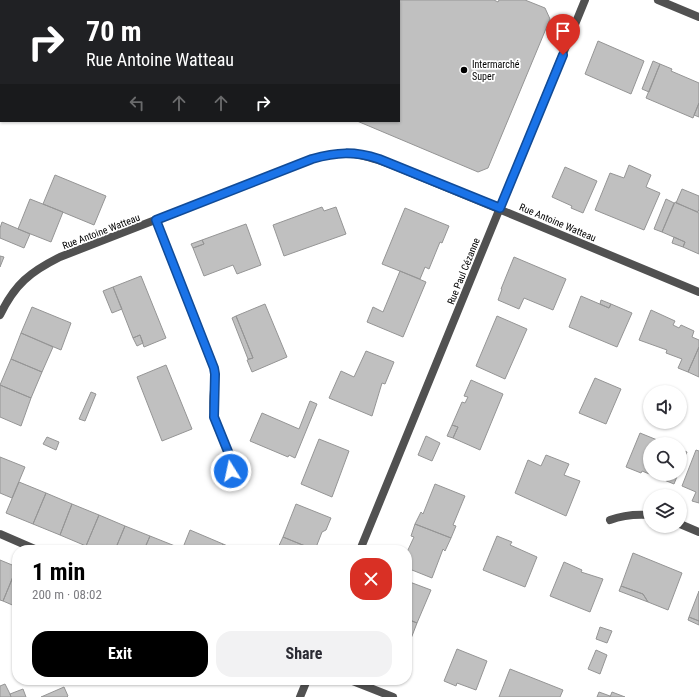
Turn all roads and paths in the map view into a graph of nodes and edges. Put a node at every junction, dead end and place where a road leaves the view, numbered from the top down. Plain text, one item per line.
1 (585, 0) edge
2 (658, 0) edge
3 (699, 17) edge
4 (500, 208) junction
5 (156, 220) junction
6 (699, 292) edge
7 (0, 315) edge
8 (229, 479) dead end
9 (643, 515) edge
10 (610, 520) dead end
11 (687, 527) edge
12 (699, 532) edge
13 (0, 534) edge
14 (25, 545) edge
15 (362, 545) edge
16 (305, 685) edge
17 (363, 685) edge
18 (300, 697) edge
19 (393, 697) edge

1 - 4 street, Rue Paul Cézanne
2 - 3 street
4 - 5 street, Rue Antoine Watteau
4 - 6 street, Rue Antoine Watteau
4 - 15 street, Rue Paul Cézanne
5 - 7 street, Rue Antoine Watteau
5 - 8 street
9 - 10 street
11 - 12 street
13 - 14 street
16 - 18 street
17 - 19 street

